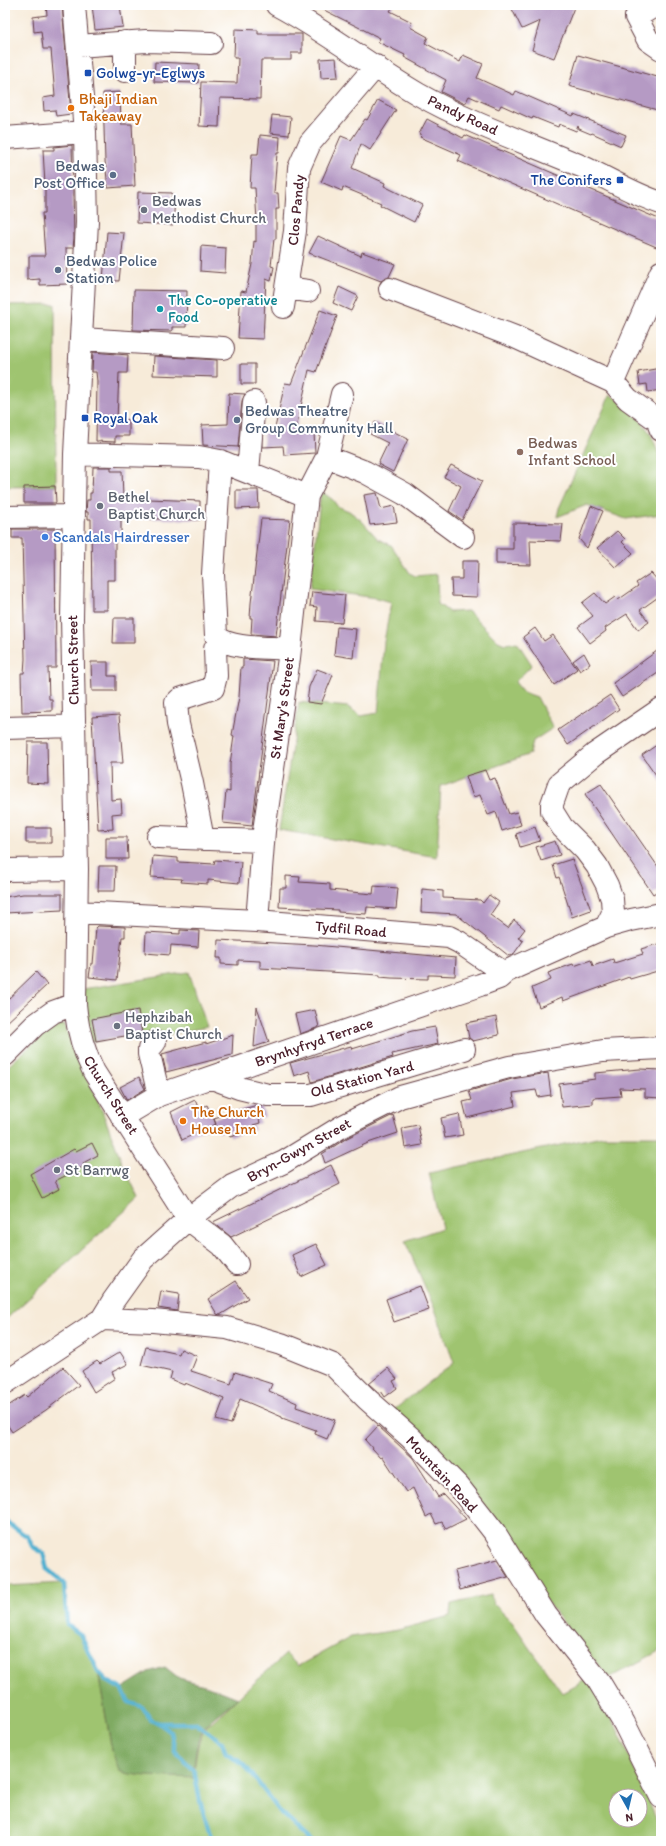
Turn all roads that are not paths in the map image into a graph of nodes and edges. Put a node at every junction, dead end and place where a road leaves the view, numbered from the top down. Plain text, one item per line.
1 (74, 5) edge
2 (656, 5) edge
3 (288, 8) edge
4 (125, 42) junction
5 (211, 44) dead end
6 (78, 46) junction
7 (661, 50) edge
8 (376, 66) junction
9 (126, 71) dead end
10 (85, 132) junction
11 (5, 138) edge
12 (661, 203) edge
13 (661, 272) edge
14 (390, 289) dead end
15 (308, 291) dead end
16 (82, 339) junction
17 (223, 348) dead end
18 (617, 387) junction
19 (342, 394) dead end
20 (254, 402) dead end
21 (660, 422) edge
22 (75, 454) junction
23 (327, 457) junction
24 (220, 461) junction
25 (248, 472) junction
26 (308, 496) junction
27 (5, 516) edge
28 (74, 516) junction
29 (463, 537) dead end
30 (221, 641) junction
31 (290, 648) junction
32 (660, 712) edge
33 (74, 726) junction
34 (5, 728) edge
35 (158, 837) dead end
36 (203, 839) junction
37 (263, 841) junction
38 (77, 869) junction
39 (5, 870) edge
40 (77, 912) junction
41 (661, 914) edge
42 (257, 921) junction
43 (606, 928) junction
44 (507, 970) junction
45 (75, 1004) junction
46 (155, 1042) dead end
47 (661, 1048) edge
48 (464, 1049) dead end
49 (5, 1055) edge
50 (212, 1078) junction
51 (159, 1095) junction
52 (122, 1117) junction
53 (183, 1210) junction
54 (236, 1264) dead end
55 (102, 1319) junction
56 (5, 1383) edge
57 (661, 1797) edge

1 - 6 street, Church Street
2 - 7 street
3 - 8 street, Pandy Road
4 - 5 street
4 - 6 street
4 - 9 street
6 - 10 street, Church Street
8 - 12 street, Pandy Road
8 - 15 street, Clos Pandy
10 - 11 street
10 - 16 street, Church Street
13 - 18 street
14 - 18 street
16 - 17 street
16 - 22 street, Church Street
18 - 21 street
19 - 23 street, St Mary's Street
20 - 25 street
22 - 24 street
22 - 28 street, Church Street
23 - 26 street, St Mary's Street
23 - 29 street
24 - 25 street
24 - 30 street
25 - 26 street
26 - 31 street, St Mary's Street
27 - 28 street
28 - 33 street, Church Street
30 - 31 street
30 - 36 street
31 - 37 street, St Mary's Street
32 - 43 street
33 - 34 street
33 - 38 street, Church Street
35 - 36 street
36 - 37 street
37 - 42 street, St Mary's Street
38 - 39 street
38 - 40 street, Church Street
40 - 42 street, Tydfil Road
40 - 45 street, Church Street
41 - 43 street
42 - 44 street, Tydfil Road
43 - 44 street
44 - 50 street, Brynhyfryd Terrace
45 - 49 street
45 - 52 street, Church Street
46 - 51 street
47 - 53 street, Bryn-Gwyn Street
48 - 50 street, Old Station Yard
50 - 51 street, Brynhyfryd Terrace
51 - 52 street, Brynhyfryd Terrace
52 - 53 street, Church Street
53 - 54 street, Church Street
53 - 55 street, Bryn-Gwyn Street
55 - 56 street, Bryn-Gwyn Street
55 - 57 street, Mountain Road

